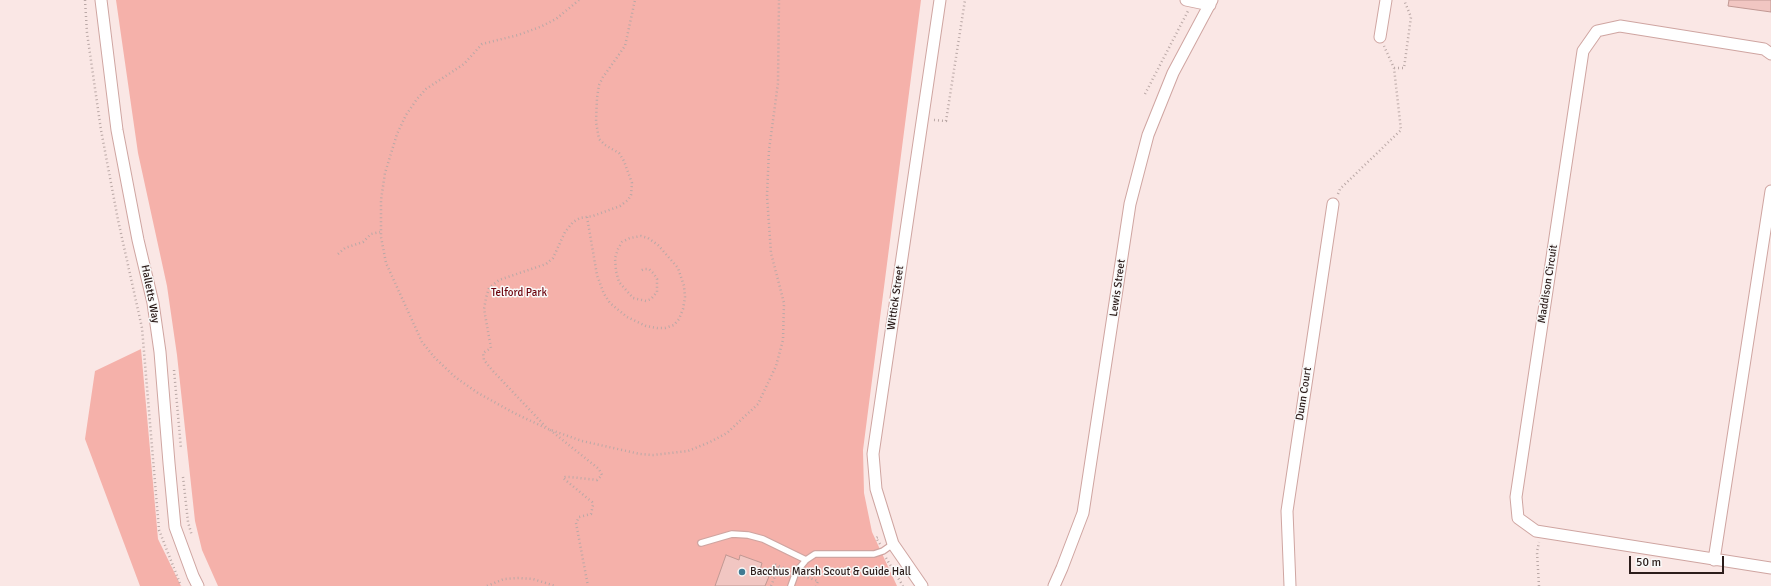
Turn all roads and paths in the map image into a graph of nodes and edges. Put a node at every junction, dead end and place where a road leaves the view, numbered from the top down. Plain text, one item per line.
1 (85, 0) edge
2 (102, 0) edge
3 (579, 0) edge
4 (635, 0) edge
5 (779, 0) edge
6 (940, 0) edge
7 (965, 0) edge
8 (1386, 0) edge
9 (1404, 0) edge
10 (1189, 1) edge
11 (1211, 3) edge
12 (1380, 37) joint
13 (1771, 54) edge
14 (1394, 68) junction
15 (1145, 94) dead end
16 (923, 118) junction
17 (1771, 191) edge
18 (1333, 204) joint
19 (587, 216) junction
20 (380, 232) junction
21 (338, 254) dead end
22 (640, 271) dead end
23 (548, 429) junction
24 (1542, 532) junction
25 (701, 543) dead end
26 (893, 544) junction
27 (806, 560) junction
28 (1714, 560) junction
29 (779, 566) dead end
30 (1771, 568) edge
31 (180, 586) edge
32 (198, 586) edge
33 (487, 586) edge
34 (554, 586) edge
35 (588, 586) edge
36 (771, 586) edge
37 (791, 586) edge
38 (922, 586) edge
39 (1054, 586) edge
40 (1290, 586) edge
41 (1538, 586) edge

1 - 31 path
2 - 32 street, Halletts Way
3 - 20 path
4 - 19 path
5 - 23 path
6 - 16 street, Wittick Street
7 - 16 path
8 - 12 street
9 - 14 path
10 - 11 street
10 - 15 path
11 - 39 street, Lewis Street
12 - 14 path
13 - 24 street, Maddison Circuit
14 - 18 path
16 - 26 street, Wittick Street
17 - 28 street
18 - 40 street, Dunn Court
19 - 22 path
19 - 23 path
20 - 21 path
20 - 23 path
23 - 35 path
24 - 28 street, Maddison Circuit
24 - 41 path
25 - 27 lane
26 - 27 lane
26 - 38 street, Wittick Street
27 - 37 lane
28 - 30 street, Maddison Circuit
29 - 36 path
33 - 34 path

